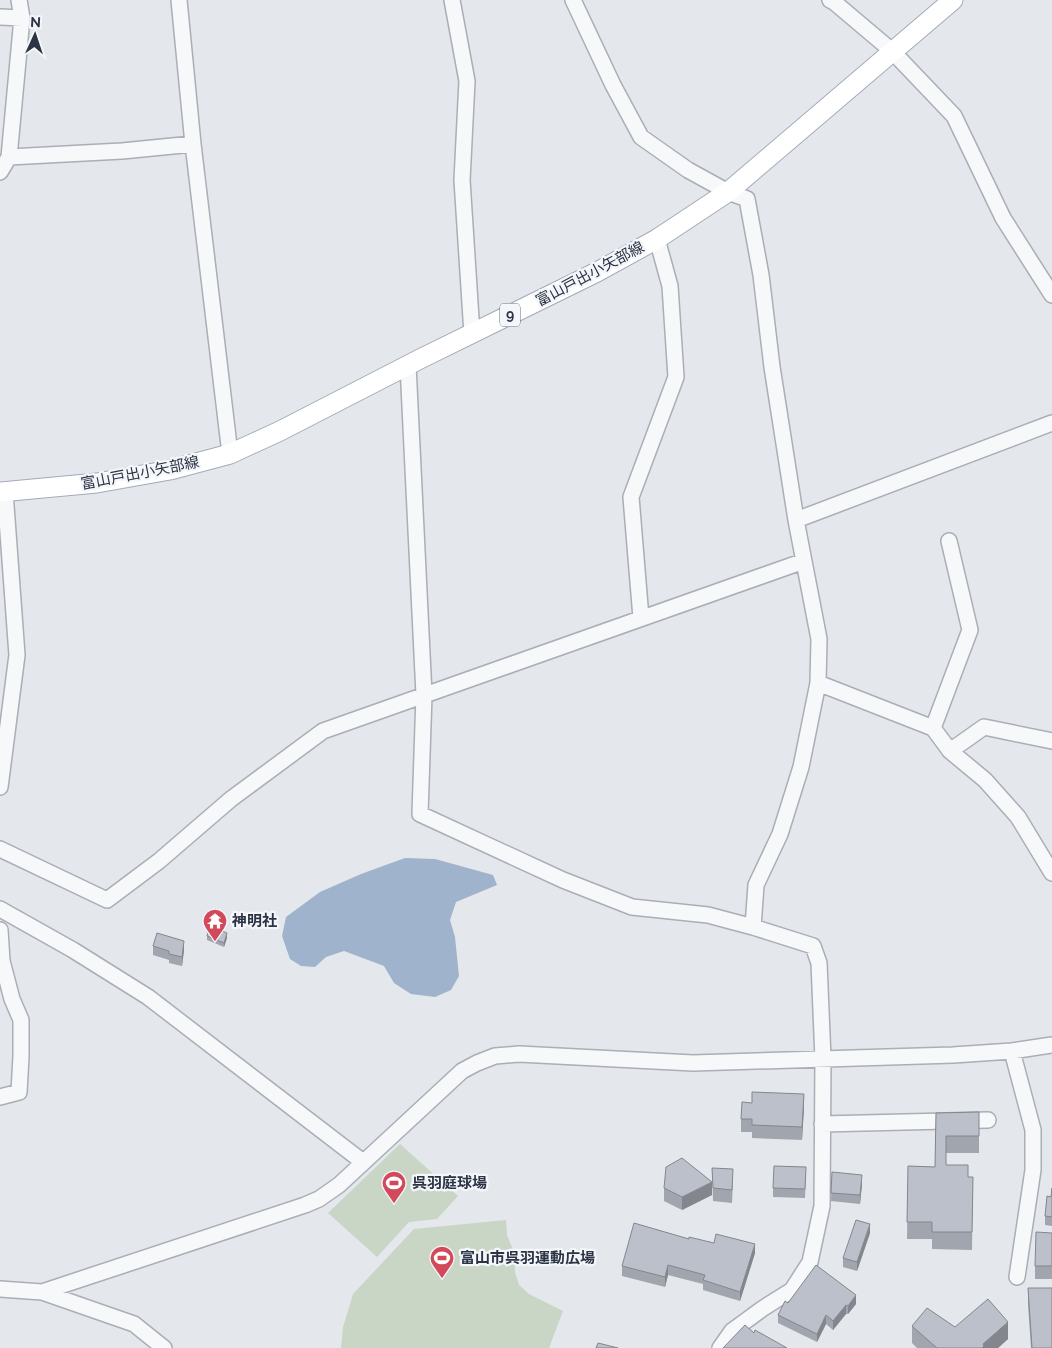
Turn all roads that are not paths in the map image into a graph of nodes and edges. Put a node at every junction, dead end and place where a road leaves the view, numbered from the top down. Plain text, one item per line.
1 (19, 0) edge
2 (179, 0) edge
3 (452, 0) edge
4 (573, 0) edge
5 (830, 0) edge
6 (953, 0) edge
7 (0, 17) edge
8 (22, 18) junction
9 (892, 51) junction
10 (193, 144) junction
11 (9, 157) junction
12 (0, 172) edge
13 (728, 192) junction
14 (657, 239) junction
15 (1052, 295) edge
16 (472, 334) junction
17 (408, 365) junction
18 (1052, 423) edge
19 (230, 454) junction
20 (2, 492) edge
21 (796, 520) junction
22 (949, 541) dead end
23 (804, 561) junction
24 (641, 618) junction
25 (818, 683) junction
26 (424, 695) junction
27 (933, 728) junction
28 (1052, 741) edge
29 (950, 751) junction
30 (0, 788) edge
31 (0, 849) edge
32 (1052, 873) edge
33 (1, 909) edge
34 (753, 927) junction
35 (0, 928) edge
36 (1052, 1045) edge
37 (1012, 1051) junction
38 (822, 1059) junction
39 (0, 1097) edge
40 (988, 1120) dead end
41 (822, 1124) junction
42 (362, 1162) junction
43 (1017, 1277) dead end
44 (0, 1289) edge
45 (42, 1292) junction
46 (164, 1348) edge
47 (720, 1348) edge

1 - 8 street
2 - 10 street
3 - 16 street
4 - 13 street
5 - 9 street
6 - 9 main road, 富山戸出小矢部線 / 9
7 - 8 street
8 - 11 street
9 - 13 main road, 富山戸出小矢部線 / 9
9 - 15 street
10 - 11 street
10 - 19 street
11 - 12 street
13 - 14 main road, 富山戸出小矢部線 / 9
13 - 21 street
14 - 16 main road, 富山戸出小矢部線 / 9
14 - 24 street
16 - 17 main road, 富山戸出小矢部線 / 9
17 - 19 main road, 富山戸出小矢部線 / 9
17 - 26 street
18 - 21 street
19 - 20 main road, 富山戸出小矢部線 / 9
20 - 30 street
21 - 23 street
22 - 27 street
23 - 24 street
23 - 25 street
24 - 26 street
25 - 27 street
25 - 34 street
26 - 31 street
26 - 34 street
27 - 29 street
28 - 29 street
29 - 32 street
33 - 35 street
33 - 42 street
34 - 38 street
35 - 39 street
36 - 37 street
37 - 38 street
37 - 43 street
38 - 41 street
38 - 42 street
40 - 41 street
41 - 47 street
42 - 45 street
44 - 45 street
45 - 46 street

